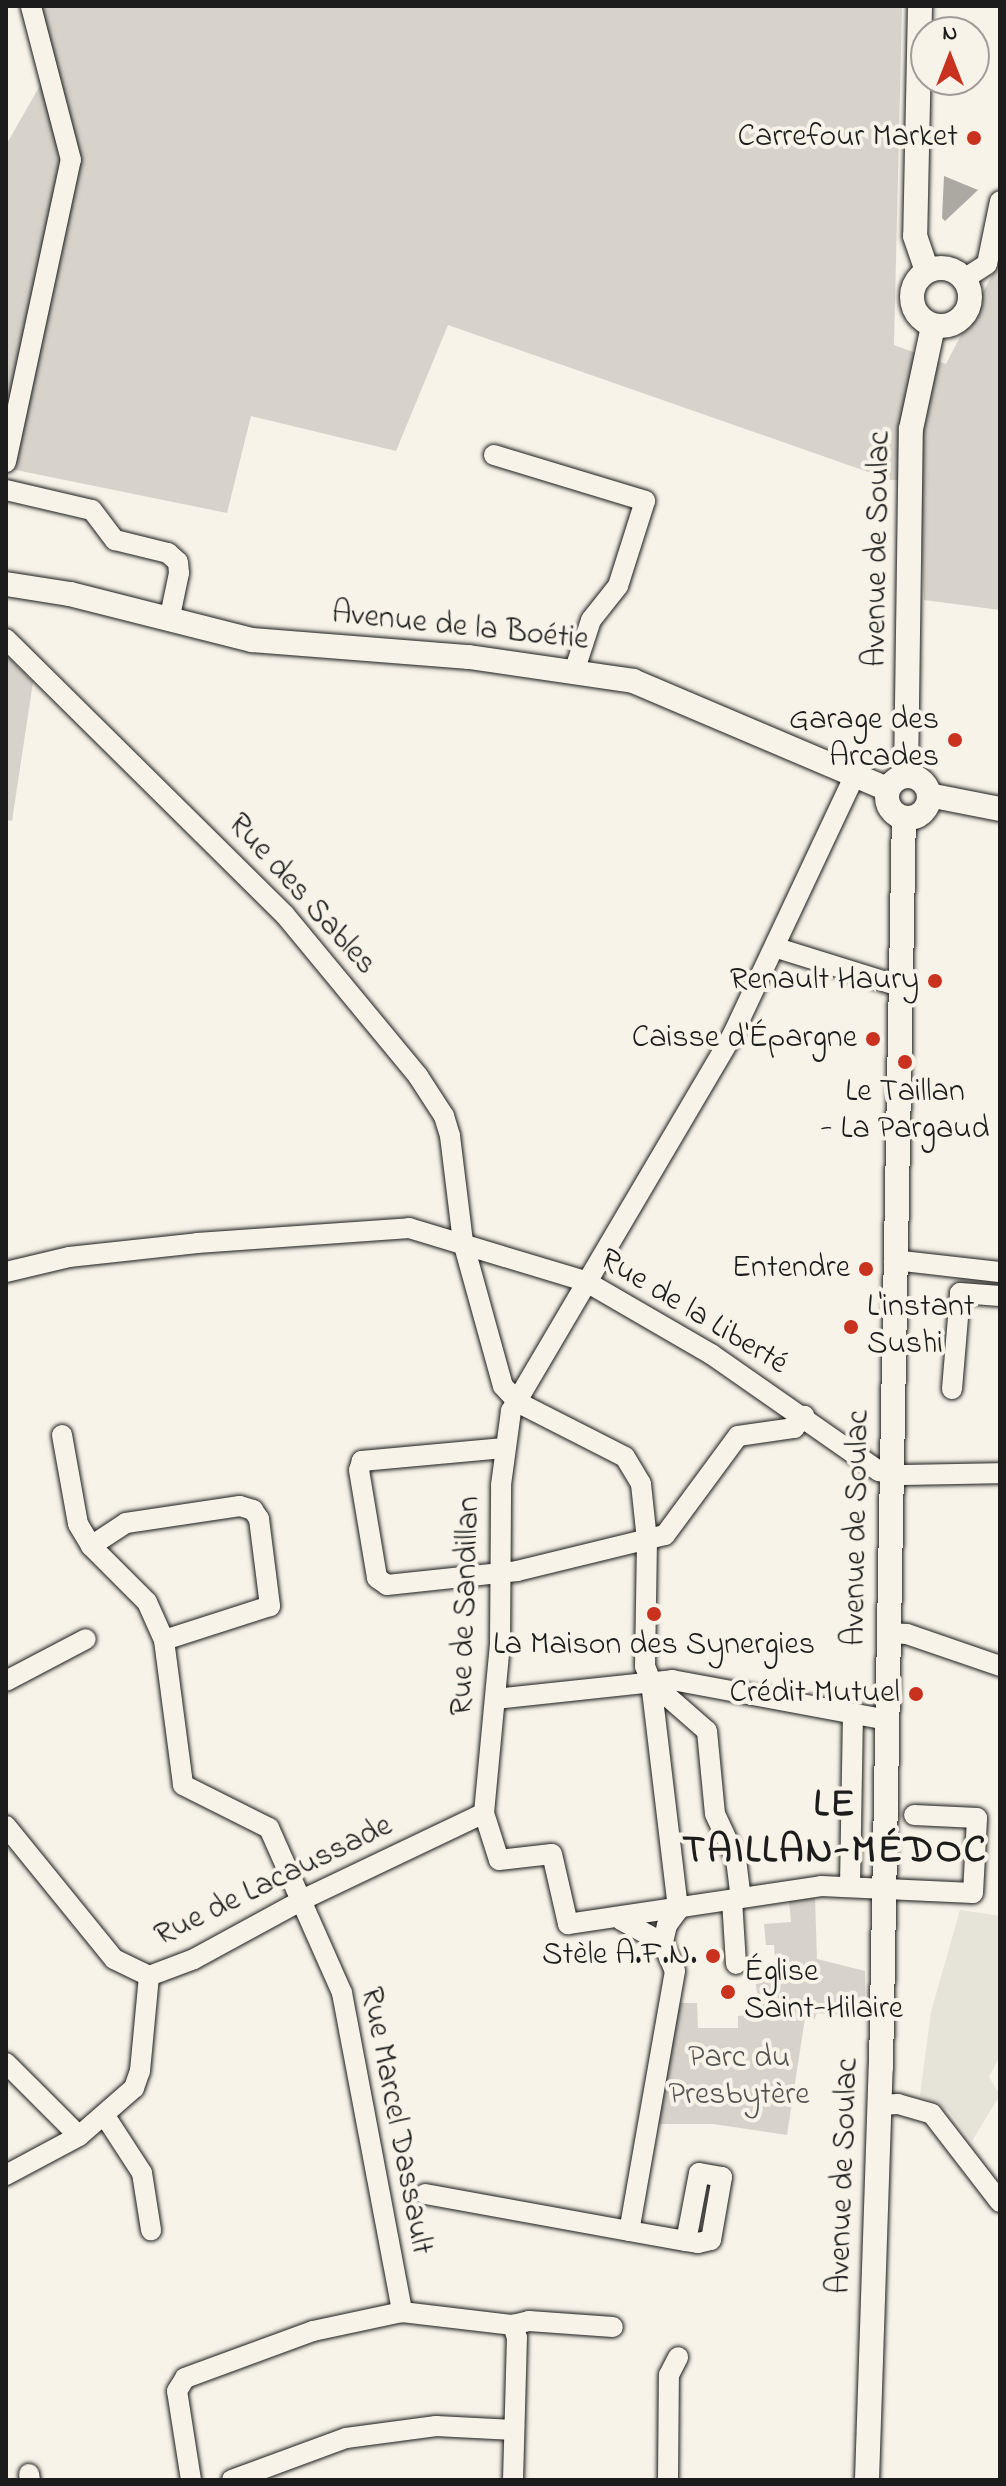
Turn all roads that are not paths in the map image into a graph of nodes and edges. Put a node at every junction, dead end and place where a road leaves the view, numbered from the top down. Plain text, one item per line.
1 (31, 6) edge
2 (920, 6) edge
3 (1000, 201) edge
4 (927, 271) junction
5 (964, 279) junction
6 (933, 326) junction
7 (494, 455) dead end
8 (6, 462) edge
9 (6, 490) edge
10 (8, 584) edge
11 (169, 621) junction
12 (6, 639) edge
13 (575, 669) junction
14 (856, 773) junction
15 (897, 782) junction
16 (929, 795) junction
17 (1000, 809) edge
18 (904, 818) junction
19 (777, 948) junction
20 (899, 986) junction
21 (463, 1242) junction
22 (894, 1260) junction
23 (6, 1272) edge
24 (1000, 1272) edge
25 (585, 1281) junction
26 (1000, 1296) edge
27 (952, 1389) dead end
28 (519, 1403) junction
29 (804, 1416) junction
30 (62, 1435) dead end
31 (504, 1448) junction
32 (1000, 1473) edge
33 (891, 1474) junction
34 (647, 1540) junction
35 (91, 1546) junction
36 (501, 1573) junction
37 (889, 1633) junction
38 (86, 1639) dead end
39 (164, 1640) junction
40 (1000, 1666) edge
41 (6, 1681) edge
42 (651, 1682) junction
43 (495, 1699) junction
44 (853, 1714) junction
45 (888, 1720) junction
46 (484, 1813) junction
47 (914, 1815) dead end
48 (6, 1826) edge
49 (850, 1885) junction
50 (884, 1887) junction
51 (304, 1899) junction
52 (736, 1899) junction
53 (678, 1910) junction
54 (621, 1920) junction
55 (663, 1943) junction
56 (736, 1964) dead end
57 (149, 1976) junction
58 (6, 2063) edge
59 (880, 2105) junction
60 (105, 2116) junction
61 (79, 2136) junction
62 (6, 2175) edge
63 (425, 2194) dead end
64 (1000, 2202) edge
65 (151, 2230) dead end
66 (629, 2231) junction
67 (686, 2241) dead end
68 (402, 2312) junction
69 (513, 2325) junction
70 (613, 2327) dead end
71 (678, 2357) dead end
72 (514, 2430) junction
73 (191, 2480) edge
74 (232, 2480) edge
75 (513, 2480) edge
76 (668, 2480) edge
77 (867, 2480) edge

1 - 8 street
2 - 4 main road
3 - 5 street
4 - 5 main road
4 - 6 main road
5 - 6 main road
6 - 15 main road, Avenue de Soulac
7 - 13 street
9 - 11 street
10 - 11 main road, Avenue de la Boétie
11 - 13 main road, Avenue de la Boétie
12 - 21 street, Rue des Sables
13 - 14 main road, Avenue de la Boétie
14 - 15 main road, Avenue de la Boétie
14 - 19 street, Rue de Sandillan
15 - 16 main road
15 - 18 main road
16 - 17 main road
16 - 18 main road
18 - 20 main road, Avenue de Soulac
19 - 20 street
19 - 25 street, Rue de Sandillan
20 - 22 main road, Avenue de Soulac
21 - 23 street, Rue de la Liberté
21 - 25 street, Rue de la Liberté
21 - 28 street, Rue des Sables
22 - 24 street
22 - 33 main road, Avenue de Soulac
25 - 28 street, Rue de Sandillan
25 - 29 street, Rue de la Liberté
26 - 27 street
28 - 31 street, Rue de Sandillan
28 - 34 street
29 - 33 street, Rue de la Liberté
29 - 34 street
30 - 35 street
31 - 36 street, Rue de Sandillan
31 - 36 street
32 - 33 street, Rue de la Liberté
33 - 37 main road, Avenue de Soulac
34 - 36 street
34 - 42 street
35 - 39 street
35 - 39 street
36 - 43 street, Rue de Sandillan
37 - 40 street
37 - 45 main road, Avenue de Soulac
38 - 41 street
39 - 51 street, Rue Marcel Dassault
42 - 43 street
42 - 44 street
42 - 52 street
42 - 53 street
43 - 46 street, Rue de Sandillan
44 - 45 street
44 - 49 street
45 - 50 main road, Avenue de Soulac
46 - 51 street, Rue de Lacaussade
46 - 54 street
47 - 50 street
48 - 57 street, Rue de Lacaussade
49 - 50 street
49 - 52 street
50 - 59 main road, Avenue de Soulac
51 - 57 street, Rue de Lacaussade
51 - 68 street, Rue Marcel Dassault
52 - 53 street
52 - 56 street
53 - 54 street
53 - 55 street
54 - 55 street
55 - 66 street
57 - 60 street
58 - 61 street
59 - 64 street
59 - 77 main road, Avenue de Soulac
60 - 61 street
60 - 65 street
61 - 62 street
63 - 66 street
66 - 67 street
68 - 69 street
68 - 73 street
69 - 70 street
69 - 72 street
71 - 76 street
72 - 74 street
72 - 75 street

